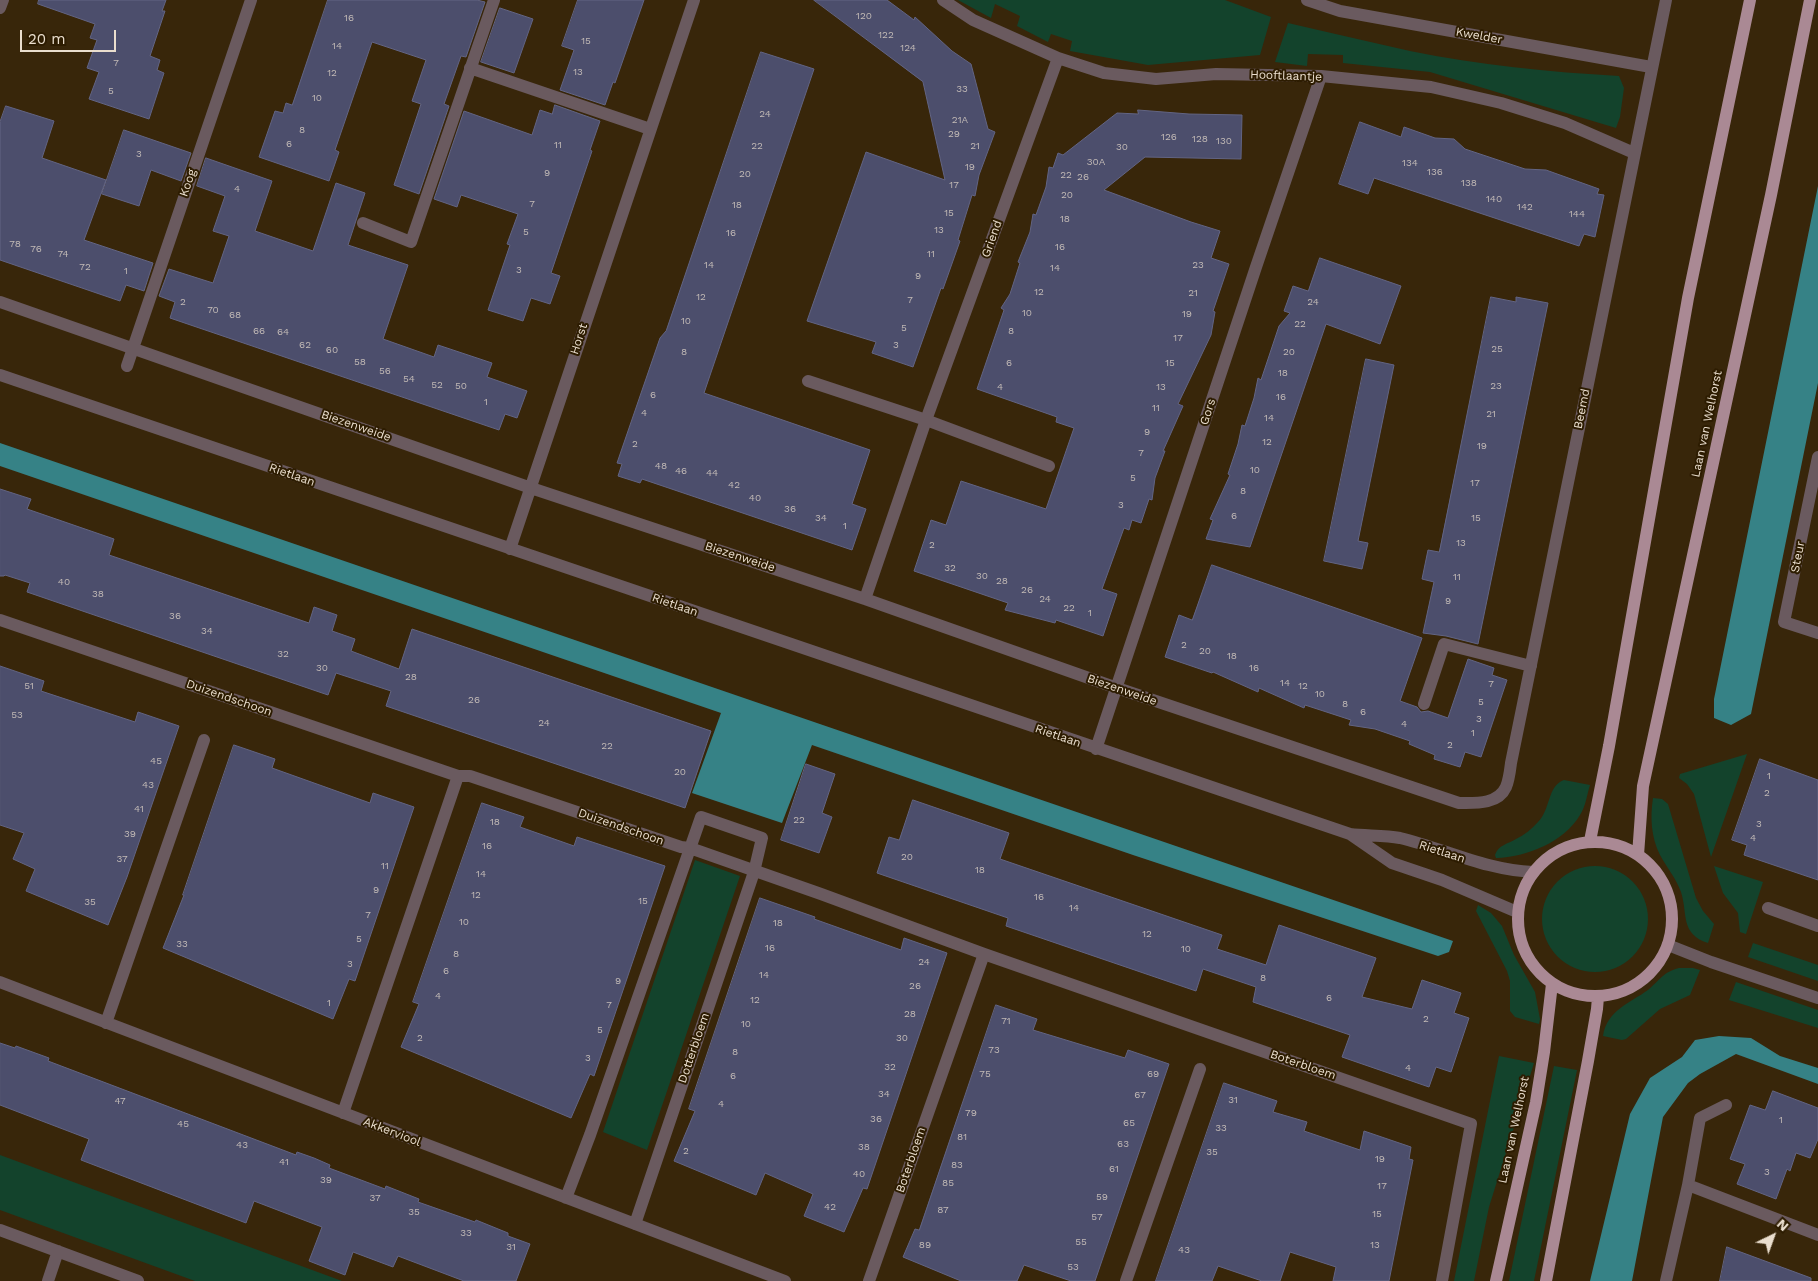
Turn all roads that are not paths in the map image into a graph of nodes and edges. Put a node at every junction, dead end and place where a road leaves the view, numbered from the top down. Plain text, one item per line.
1 (3, 0) edge
2 (250, 0) edge
3 (494, 0) edge
4 (694, 0) edge
5 (944, 0) edge
6 (1307, 0) edge
7 (1666, 0) edge
8 (1750, 0) edge
9 (1810, 0) edge
10 (1342, 5) edge
11 (0, 8) edge
12 (1058, 58) junction
13 (1652, 67) junction
14 (470, 68) junction
15 (1322, 76) junction
16 (650, 130) junction
17 (1634, 153) junction
18 (363, 223) dead end
19 (0, 302) edge
20 (132, 348) junction
21 (127, 366) dead end
22 (0, 375) edge
23 (808, 381) dead end
24 (926, 420) junction
25 (1818, 457) edge
26 (1049, 466) dead end
27 (531, 488) junction
28 (510, 549) junction
29 (865, 599) junction
30 (0, 620) edge
31 (1818, 633) edge
32 (1531, 666) junction
33 (1116, 688) junction
34 (1424, 704) dead end
35 (204, 740) dead end
36 (1096, 749) junction
37 (458, 776) junction
38 (1481, 803) joint
39 (1350, 834) junction
40 (1590, 841) junction
41 (685, 848) junction
42 (1638, 856) junction
43 (754, 872) junction
44 (1533, 872) junction
45 (1768, 908) dead end
46 (1517, 912) junction
47 (1818, 926) edge
48 (1668, 945) junction
49 (984, 954) junction
50 (0, 982) edge
51 (1552, 984) junction
52 (1598, 997) junction
53 (1818, 998) edge
54 (106, 1023) junction
55 (1200, 1069) dead end
56 (1726, 1105) dead end
57 (343, 1114) junction
58 (1688, 1184) junction
59 (566, 1198) junction
60 (635, 1224) junction
61 (0, 1230) edge
62 (1818, 1234) edge
63 (58, 1251) junction
64 (48, 1281) edge
65 (138, 1281) edge
66 (785, 1281) edge
67 (869, 1281) edge
68 (1126, 1281) edge
69 (1442, 1281) edge
70 (1496, 1281) edge
71 (1546, 1281) edge
72 (1666, 1281) edge

1 - 11 street
2 - 20 street, Koog
3 - 14 street
4 - 16 street, Horst
5 - 12 street, Hooftlaantje
6 - 10 street, Kwelder
7 - 13 street, Beemd
8 - 40 main road
9 - 42 main road, Laan van Welhorst
10 - 13 street, Kwelder
12 - 15 street, Hooftlaantje
12 - 24 street, Griend
13 - 17 street, Beemd
14 - 16 street
14 - 18 street
15 - 17 street, Hooftlaantje
15 - 33 street, Gors
16 - 27 street, Horst
17 - 32 street, Beemd
19 - 20 street, Biezenweide
20 - 21 street, Koog
20 - 27 street, Biezenweide
22 - 28 street, Rietlaan
23 - 24 street
24 - 26 street
24 - 29 street, Griend
25 - 31 street, Steur
27 - 28 street, Horst
27 - 29 street, Biezenweide
28 - 36 street, Rietlaan
29 - 33 street, Biezenweide
30 - 37 street, Duizendschoon
32 - 34 street
32 - 38 street, Beemd
33 - 36 street, Gors
33 - 38 street, Biezenweide
35 - 54 street
36 - 39 street, Rietlaan
37 - 41 street, Duizendschoon
37 - 57 street
39 - 44 street, Rietlaan
39 - 46 street, Rietlaan
40 - 42 main road
40 - 44 main road
41 - 43 street, Duizendschoon
41 - 43 street, Dotterbloem
41 - 59 street
42 - 48 main road
43 - 49 street, Boterbloem
43 - 60 street, Dotterbloem
44 - 46 main road
45 - 47 street
46 - 51 main road
48 - 52 main road
48 - 53 street
49 - 67 street, Boterbloem
49 - 69 street, Boterbloem
50 - 54 street, Akkerviool
51 - 52 main road
51 - 70 main road, Laan van Welhorst
52 - 71 main road
54 - 57 street, Akkerviool
55 - 68 street
56 - 58 street
57 - 59 street, Akkerviool
58 - 62 street
58 - 72 street
59 - 60 street, Akkerviool
60 - 66 street, Akkerviool
61 - 63 street
63 - 64 street
63 - 65 street

